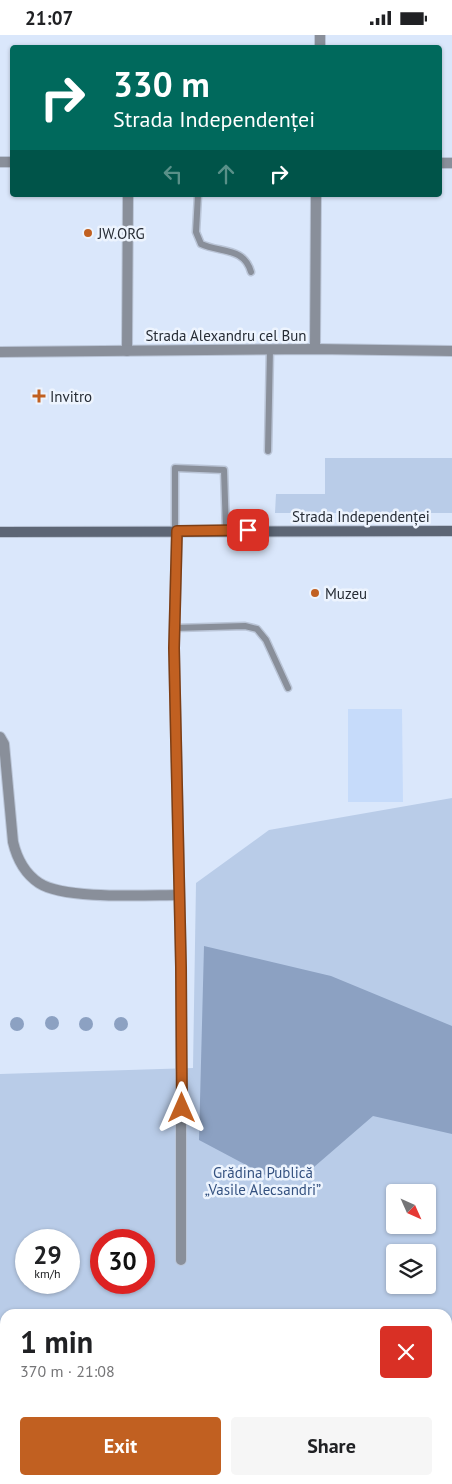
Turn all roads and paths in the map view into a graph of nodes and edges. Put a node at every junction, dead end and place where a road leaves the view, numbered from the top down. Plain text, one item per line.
1 (128, 197) edge
2 (198, 197) edge
3 (316, 197) edge
4 (250, 272) dead end
5 (270, 349) junction
6 (315, 349) junction
7 (127, 351) junction
8 (452, 351) edge
9 (0, 352) edge
10 (268, 451) dead end
11 (176, 531) junction
12 (226, 531) junction
13 (452, 531) edge
14 (0, 532) edge
15 (175, 628) junction
16 (288, 688) dead end
17 (0, 737) edge
18 (179, 895) junction
19 (181, 1260) dead end

1 - 7 street
2 - 4 lane
3 - 6 street
5 - 6 street, Strada Alexandru cel Bun
5 - 7 street, Strada Alexandru cel Bun
5 - 10 lane
6 - 8 street, Strada Alexandru cel Bun
7 - 9 street, Strada Alexandru cel Bun
11 - 12 main road, Strada Independenței
11 - 12 lane
11 - 14 main road, Strada Independenței
11 - 15 street
12 - 13 main road, Strada Independenței
15 - 16 lane
15 - 18 street
17 - 18 street
18 - 19 street

